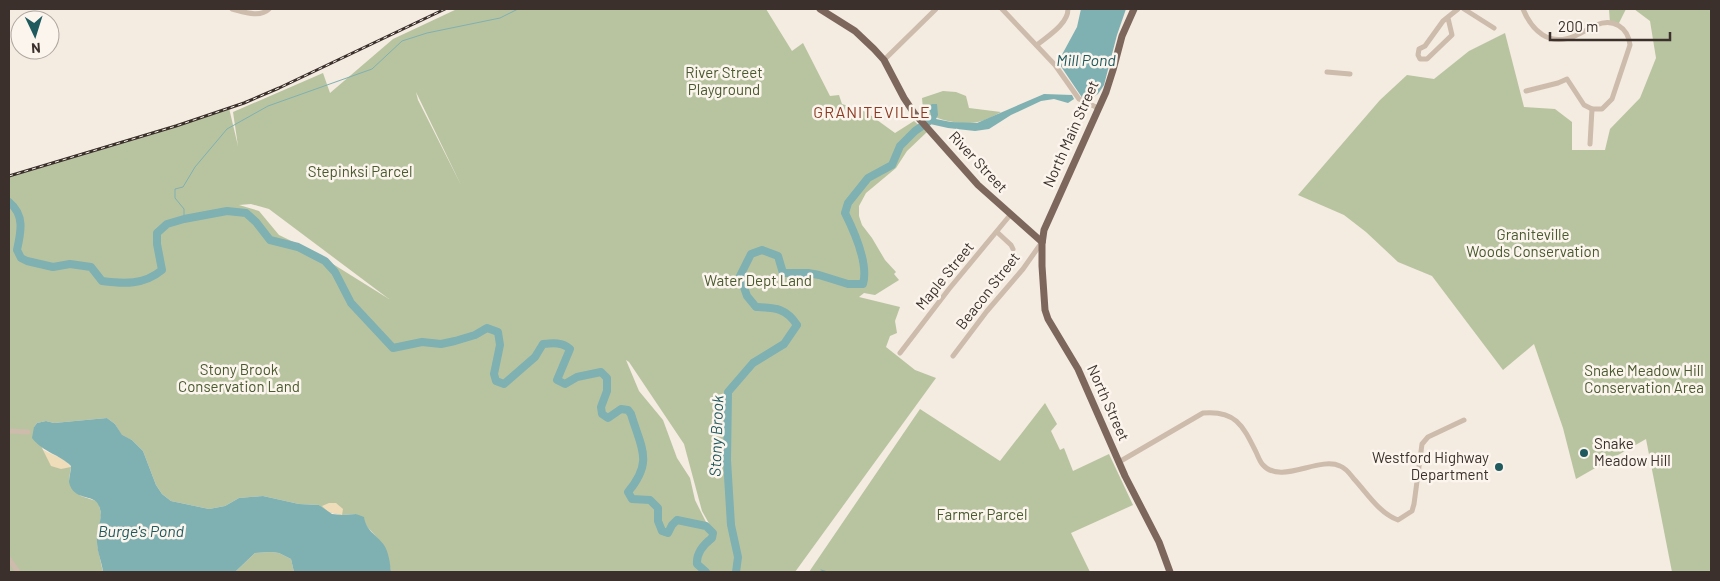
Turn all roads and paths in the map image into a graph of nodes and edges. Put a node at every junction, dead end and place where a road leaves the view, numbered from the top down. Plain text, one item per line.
1 (232, 9) edge
2 (269, 9) edge
3 (820, 9) edge
4 (935, 9) edge
5 (1002, 9) edge
6 (1068, 9) edge
7 (1134, 9) edge
8 (1458, 9) edge
9 (1464, 9) edge
10 (1523, 9) edge
11 (831, 11) edge
12 (1448, 18) junction
13 (1494, 28) dead end
14 (1037, 45) junction
15 (884, 60) junction
16 (1327, 72) dead end
17 (1350, 74) dead end
18 (1526, 91) dead end
19 (1098, 108) junction
20 (1592, 110) junction
21 (1590, 144) dead end
22 (1011, 214) junction
23 (997, 232) junction
24 (1042, 242) junction
25 (1013, 249) dead end
26 (900, 353) dead end
27 (953, 356) dead end
28 (1464, 420) dead end
29 (9, 431) edge
30 (28, 432) dead end
31 (1119, 462) junction
32 (9, 559) edge
33 (18, 572) edge
34 (1170, 572) edge

1 - 2 street
3 - 11 main road, River Street
4 - 15 street
5 - 14 street
6 - 14 street
7 - 19 main road, North Main Street
8 - 12 street
9 - 13 street
10 - 20 street
11 - 15 main road, River Street
12 - 12 street
14 - 19 street
15 - 22 main road, River Street
16 - 17 street
18 - 20 street
19 - 24 main road, North Main Street
20 - 21 street
22 - 23 street, Maple Street
22 - 24 main road, River Street
23 - 25 street
23 - 26 street, Maple Street
24 - 27 street, Beacon Street
24 - 31 main road, North Street
28 - 31 street
29 - 30 street
31 - 34 main road, North Street
32 - 33 street

